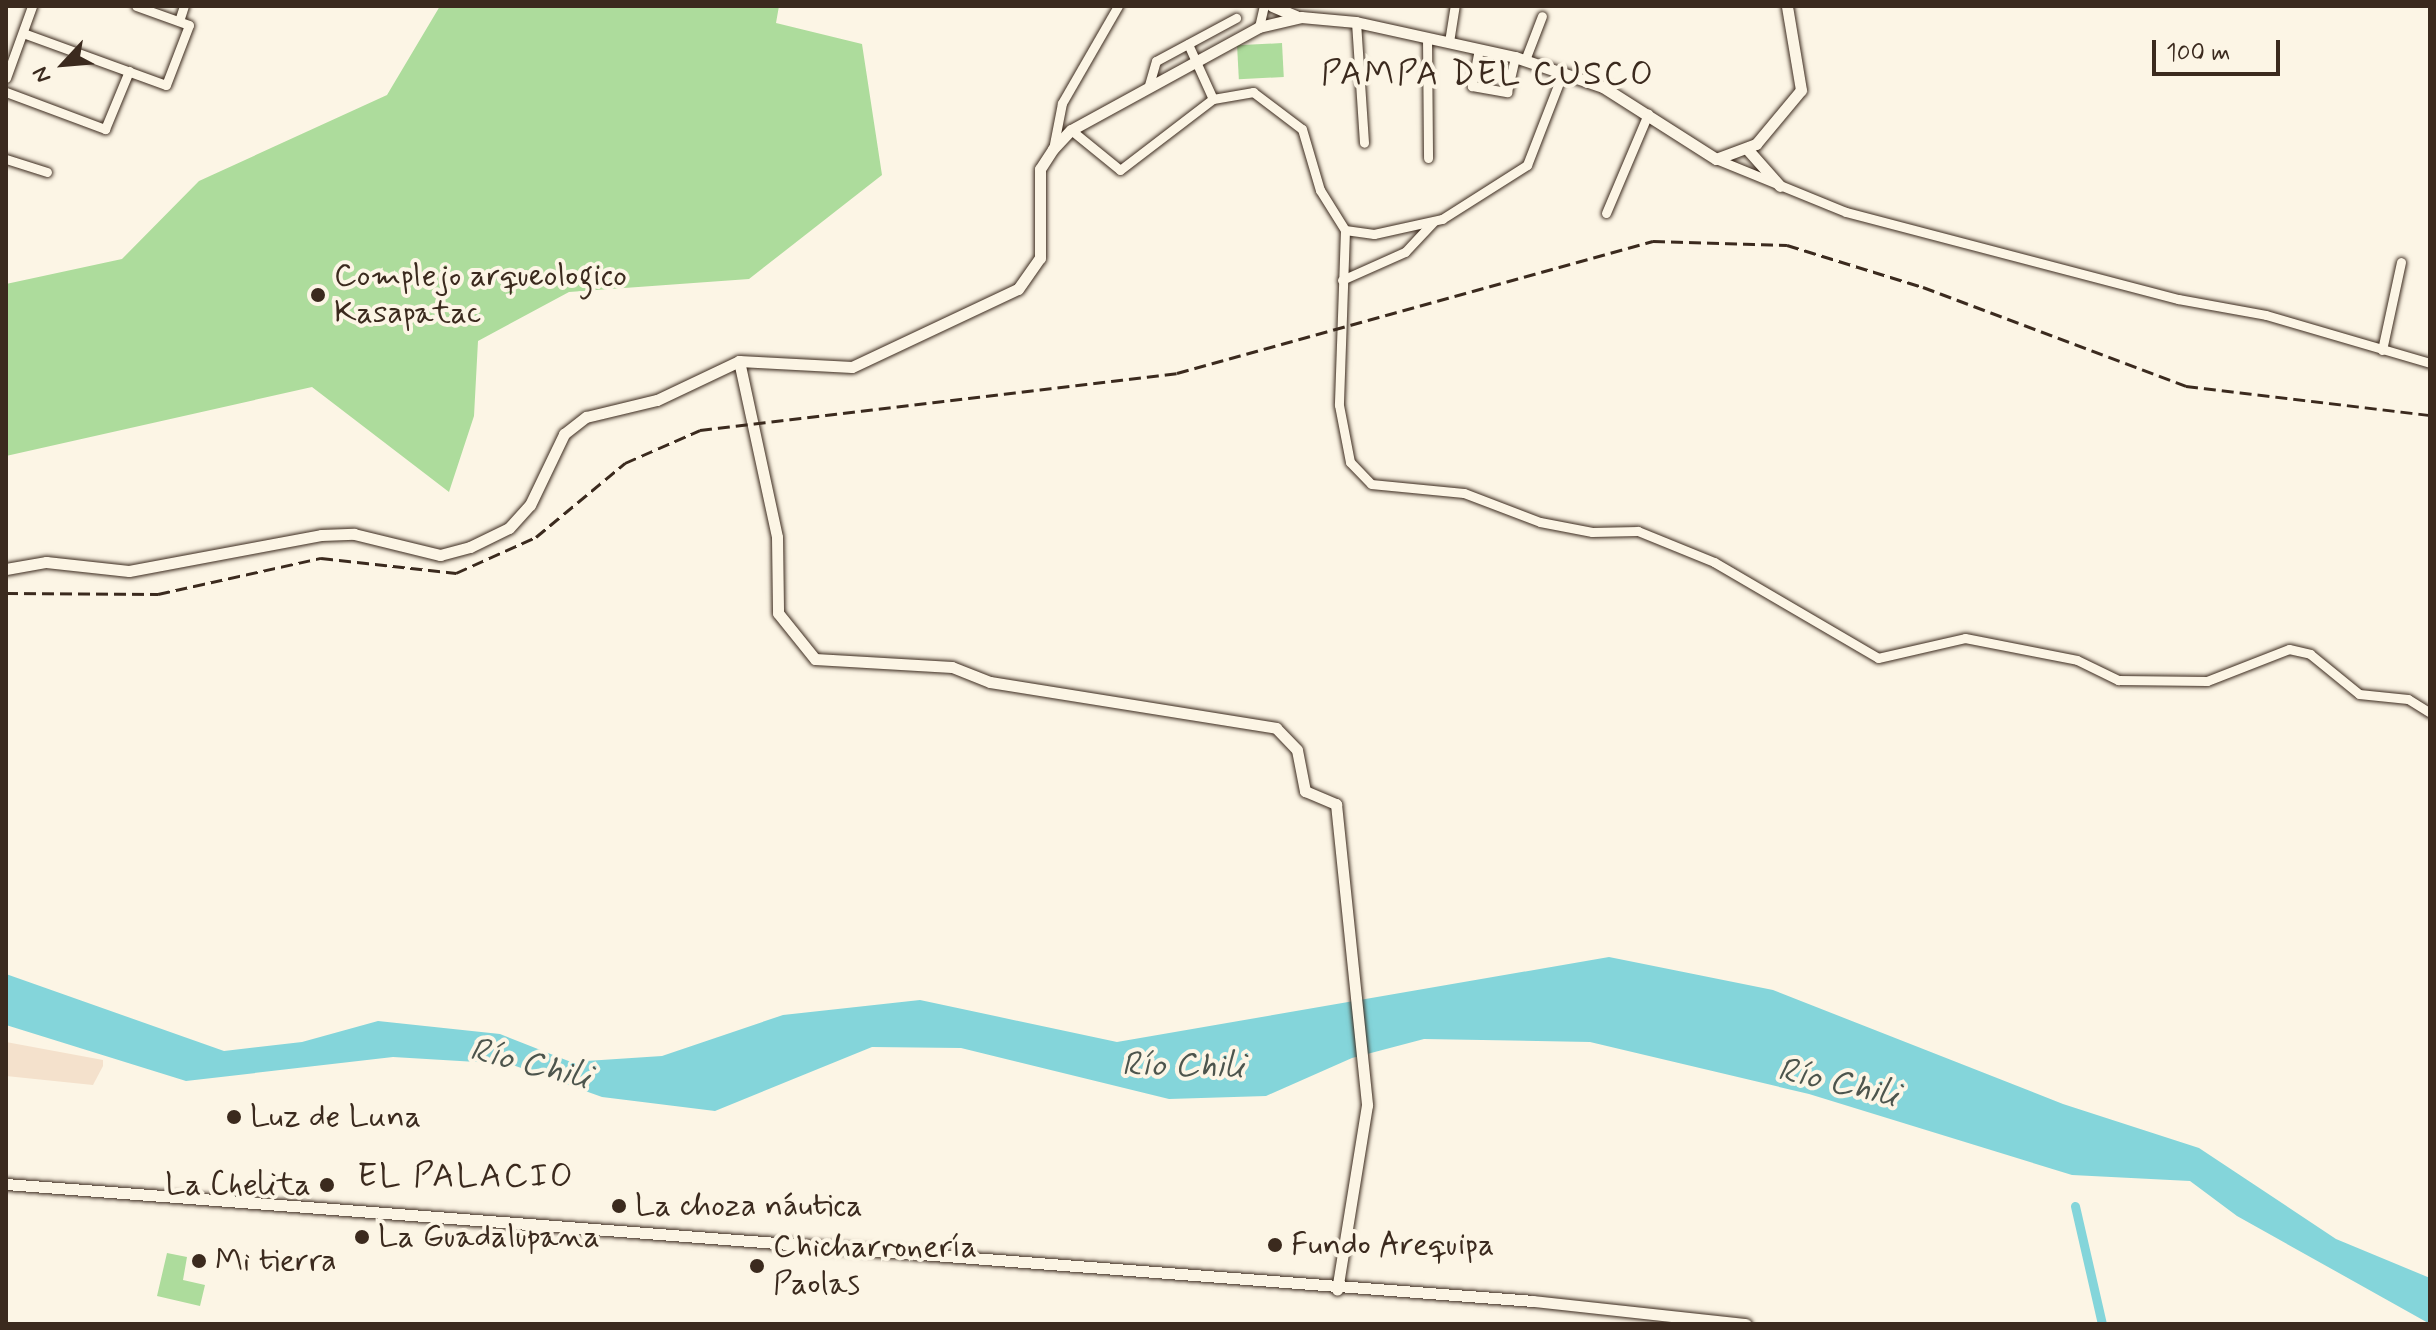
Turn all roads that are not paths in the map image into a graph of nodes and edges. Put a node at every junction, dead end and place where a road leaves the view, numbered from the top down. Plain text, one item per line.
1 (32, 6) edge
2 (136, 6) edge
3 (184, 6) edge
4 (1118, 6) edge
5 (1264, 6) edge
6 (1272, 6) edge
7 (1455, 6) edge
8 (1787, 6) edge
9 (1542, 16) dead end
10 (1301, 17) junction
11 (1236, 18) dead end
12 (1356, 22) junction
13 (184, 23) junction
14 (1259, 27) junction
15 (23, 33) junction
16 (1427, 38) junction
17 (1449, 42) junction
18 (1188, 44) junction
19 (1479, 49) junction
20 (1195, 58) junction
21 (1520, 59) junction
22 (129, 71) junction
23 (1563, 72) junction
24 (6, 78) edge
25 (1149, 85) junction
26 (6, 92) edge
27 (1213, 99) junction
28 (1648, 114) junction
29 (1071, 130) junction
30 (1364, 143) dead end
31 (1053, 149) junction
32 (1748, 150) junction
33 (1428, 158) dead end
34 (6, 159) edge
35 (1716, 159) junction
36 (47, 172) dead end
37 (1780, 186) junction
38 (1606, 213) dead end
39 (1434, 221) junction
40 (1345, 230) junction
41 (2401, 262) dead end
42 (1342, 280) junction
43 (2382, 350) junction
44 (739, 361) junction
45 (2430, 363) edge
46 (6, 569) edge
47 (2430, 713) edge
48 (6, 1184) edge
49 (1337, 1290) junction
50 (1746, 1324) edge

1 - 15 street
2 - 13 street
3 - 13 street
4 - 31 street
5 - 14 street
6 - 10 main road
7 - 17 street
8 - 32 main road
9 - 21 street
10 - 12 main road
10 - 14 main road
11 - 18 street
12 - 16 main road
12 - 30 street
13 - 22 street
14 - 20 main road
15 - 22 street
15 - 24 street
16 - 17 main road
16 - 33 street
17 - 19 main road
18 - 20 street
18 - 25 street
19 - 21 main road
19 - 21 street
20 - 25 main road
20 - 27 street
21 - 23 main road
22 - 26 street
23 - 28 main road
23 - 39 street
25 - 29 main road
27 - 29 street
27 - 40 street
28 - 35 main road
28 - 38 street
29 - 31 main road
31 - 44 main road
32 - 35 main road
32 - 37 main road
34 - 36 street
35 - 37 street
37 - 43 street
39 - 40 street
39 - 42 street
40 - 42 street
41 - 43 street
42 - 47 street
43 - 45 street
44 - 46 main road
44 - 49 main road
48 - 49 main road
49 - 50 main road

